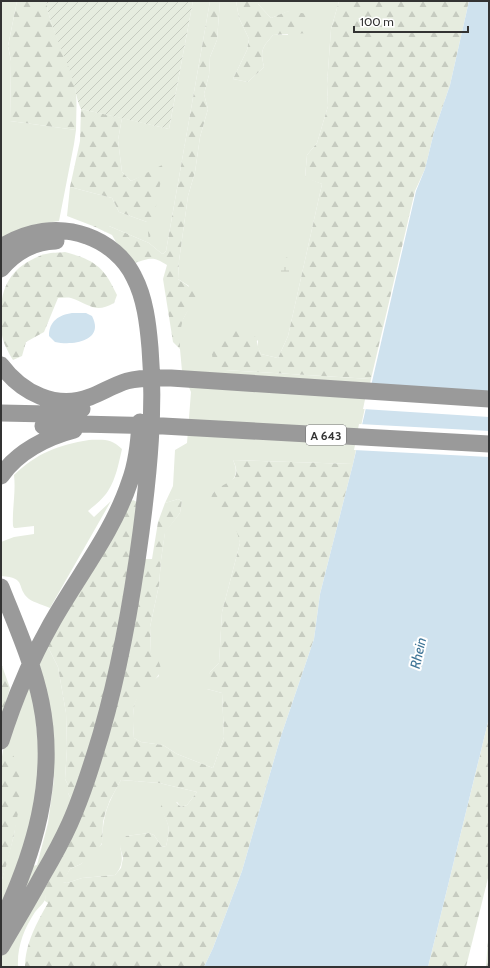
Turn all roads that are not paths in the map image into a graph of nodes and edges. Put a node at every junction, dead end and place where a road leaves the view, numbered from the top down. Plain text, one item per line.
1 (1, 247) edge
2 (1, 270) edge
3 (144, 337) junction
4 (1, 366) edge
5 (489, 399) edge
6 (489, 407) edge
7 (1, 413) edge
8 (1, 424) edge
9 (102, 424) junction
10 (489, 444) edge
11 (1, 476) edge
12 (1, 587) edge
13 (1, 741) edge
14 (1, 923) edge
15 (1, 946) edge

1 - 3 highway
2 - 3 highway
3 - 13 highway
3 - 15 highway
4 - 5 highway
6 - 7 highway
8 - 9 highway, A 643
9 - 10 highway, A 643
9 - 11 highway
12 - 14 highway

